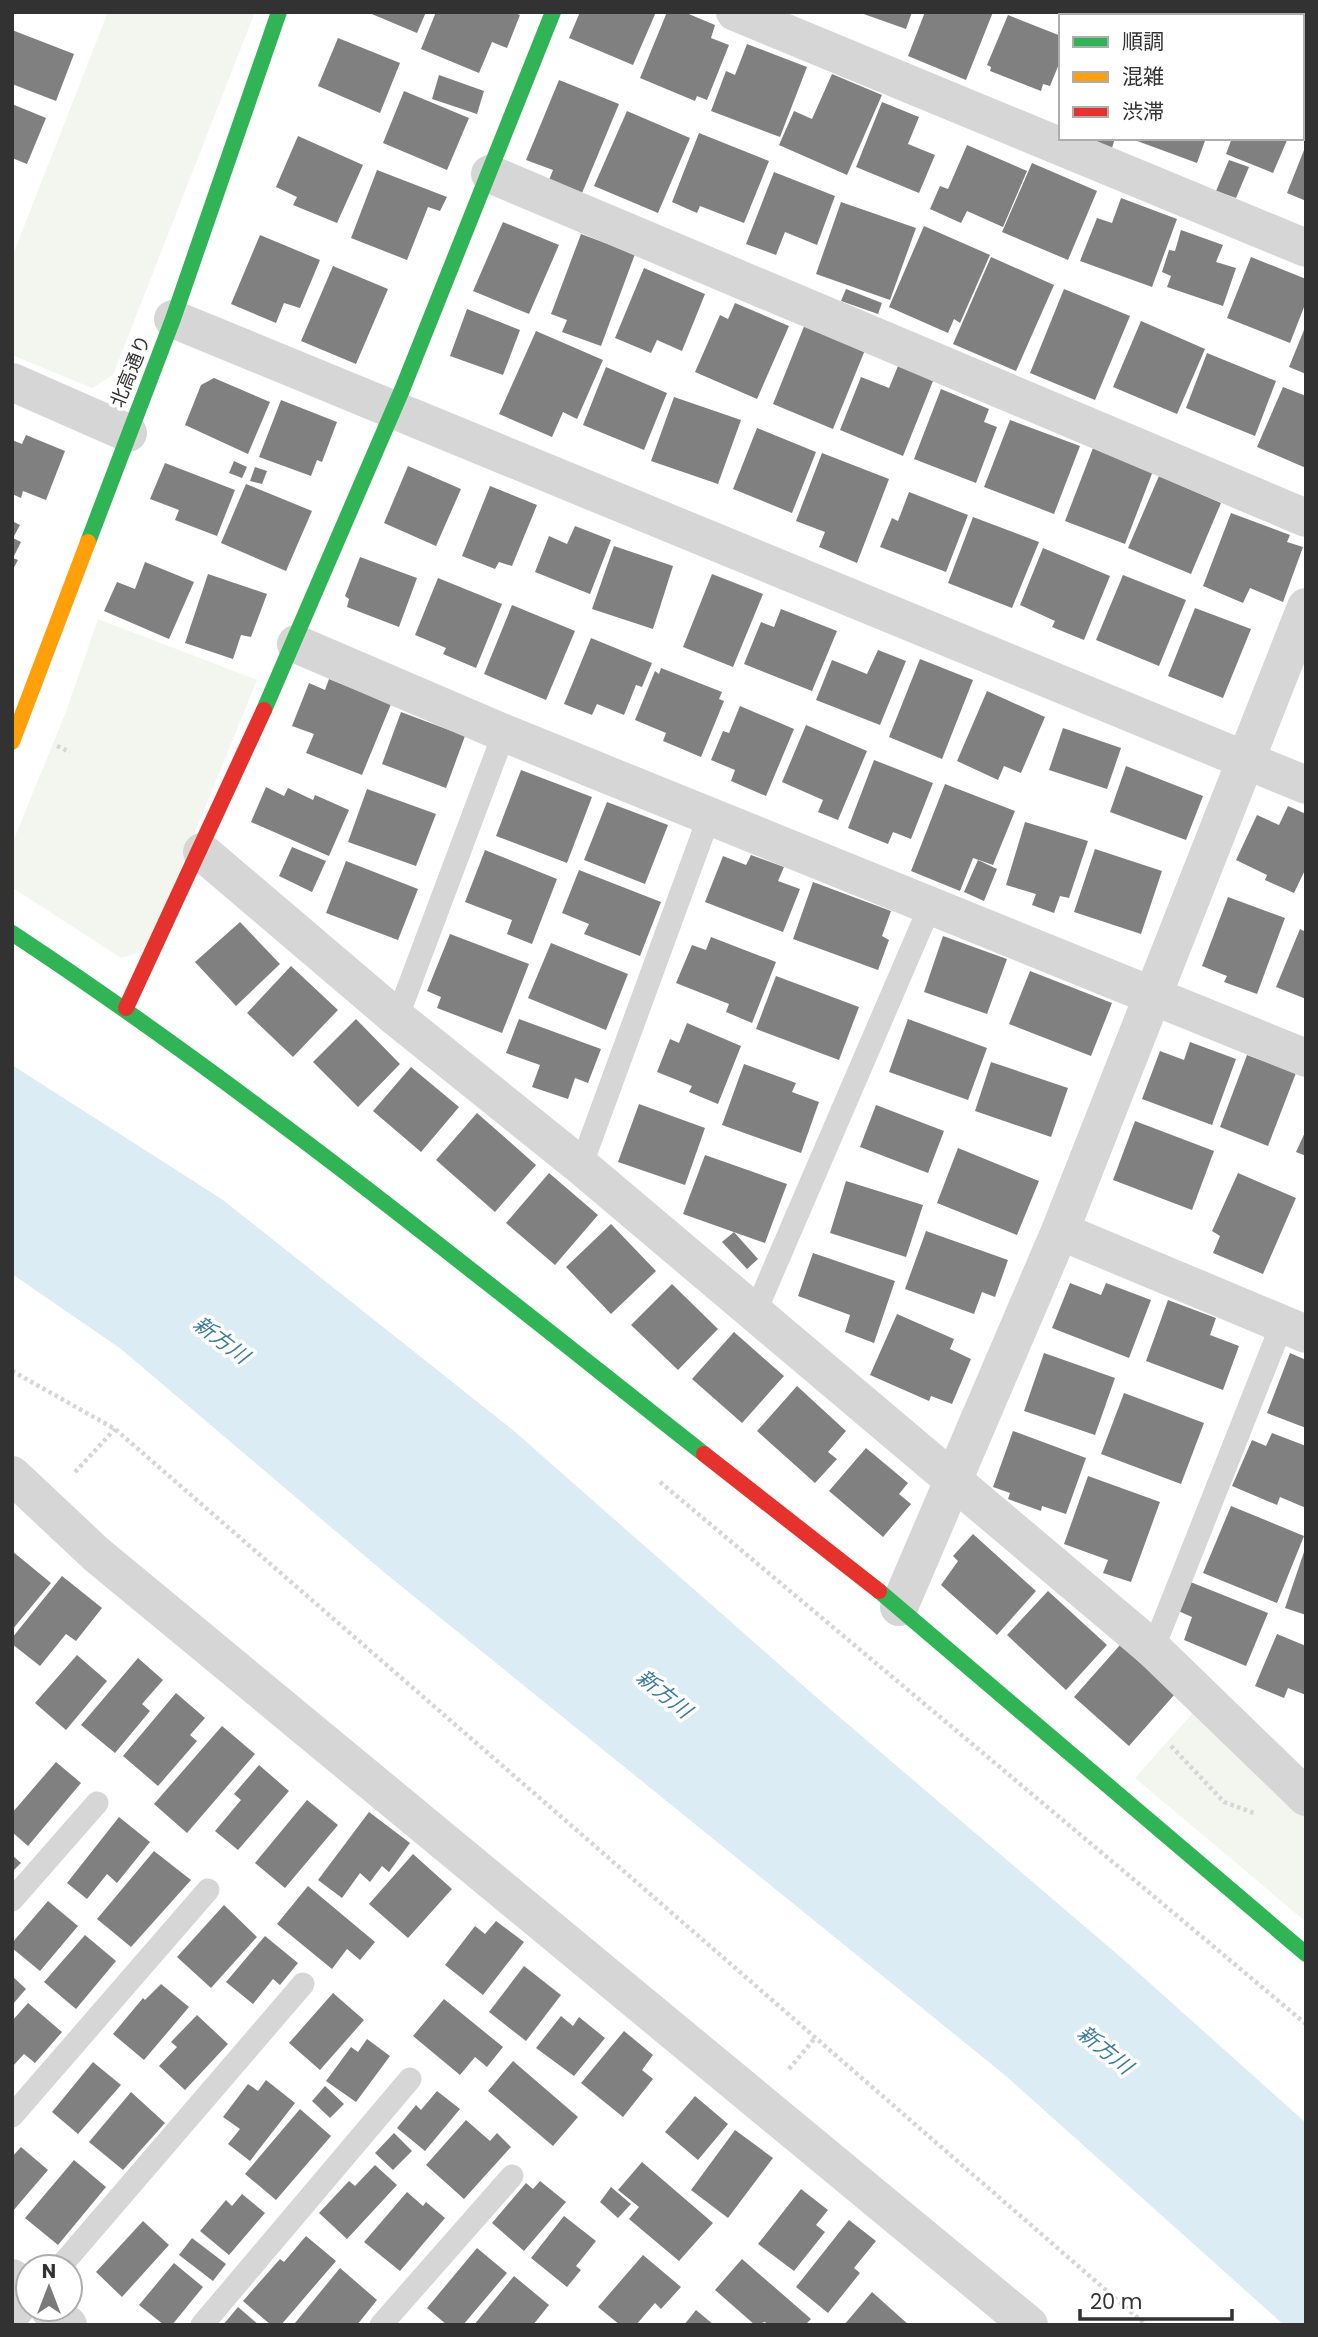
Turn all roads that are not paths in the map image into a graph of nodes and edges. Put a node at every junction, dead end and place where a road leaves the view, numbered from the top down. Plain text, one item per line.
1 (279, 12) edge
2 (553, 12) edge
3 (735, 12) edge
4 (490, 174) junction
5 (1306, 248) edge
6 (173, 318) junction
7 (12, 382) edge
8 (396, 410) junction
9 (128, 433) junction
10 (1306, 518) edge
11 (1306, 607) edge
12 (296, 644) junction
13 (14, 732) edge
14 (504, 733) junction
15 (1244, 761) junction
16 (1306, 785) edge
17 (709, 817) junction
18 (202, 852) junction
19 (931, 904) junction
20 (12, 933) edge
21 (1151, 995) junction
22 (126, 1008) junction
23 (397, 1018) junction
24 (1306, 1058) edge
25 (581, 1166) junction
26 (1060, 1231) junction
27 (754, 1315) junction
28 (1294, 1329) edge
29 (12, 1475) edge
30 (952, 1478) junction
31 (28, 1502) edge
32 (899, 1607) junction
33 (1153, 1649) junction
34 (1306, 1797) edge
35 (97, 1803) dead end
36 (208, 1890) dead end
37 (12, 1900) edge
38 (1306, 1954) edge
39 (303, 1984) dead end
40 (410, 2079) dead end
41 (12, 2116) edge
42 (512, 2176) dead end
43 (72, 2253) edge
44 (202, 2325) edge
45 (381, 2325) edge
46 (1029, 2325) edge

1 - 6 street, 北高通り
2 - 4 street
3 - 5 street
4 - 8 street
4 - 10 street
6 - 8 street
6 - 9 street, 北高通り
7 - 9 street
8 - 12 street
8 - 15 street
9 - 13 street, 北高通り
11 - 15 street
12 - 14 street
12 - 18 street
14 - 17 street
14 - 23 lane
15 - 16 street
15 - 21 street
17 - 19 street
17 - 25 lane
18 - 22 street
18 - 23 street
19 - 21 street
19 - 27 lane
20 - 22 street
21 - 24 street
21 - 26 street
22 - 32 street
23 - 25 street
25 - 27 street
26 - 28 street
26 - 30 street
27 - 30 street
28 - 33 lane
29 - 31 street
30 - 32 street
30 - 33 street
31 - 46 street
32 - 38 street
33 - 34 street
35 - 37 lane
36 - 41 lane
39 - 43 lane
40 - 44 lane
42 - 45 lane

